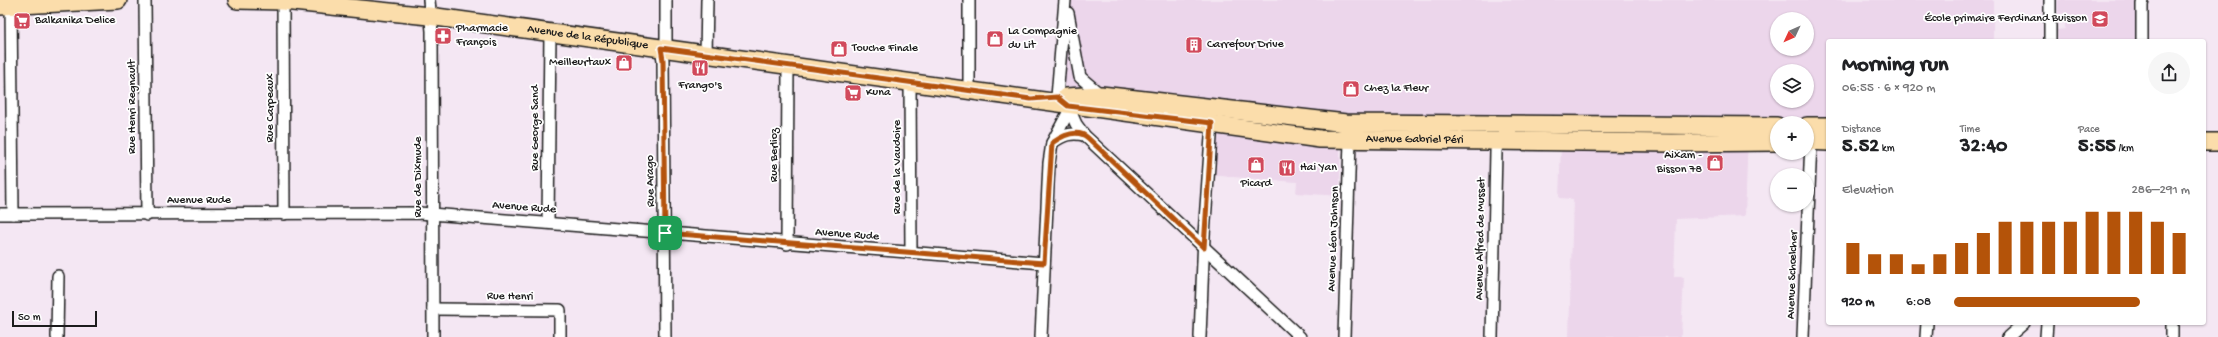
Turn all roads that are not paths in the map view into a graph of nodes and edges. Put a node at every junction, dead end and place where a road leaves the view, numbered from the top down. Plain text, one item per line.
1 (118, 0) edge
2 (145, 0) edge
3 (238, 0) edge
4 (666, 0) edge
5 (707, 0) edge
6 (969, 0) edge
7 (1065, 0) edge
8 (2050, 0) edge
9 (2143, 0) edge
10 (283, 1) junction
11 (6, 6) edge
12 (429, 8) edge
13 (550, 33) junction
14 (2050, 39) edge
15 (2142, 39) edge
16 (663, 49) junction
17 (706, 55) junction
18 (788, 66) junction
19 (910, 83) junction
20 (969, 91) junction
21 (1101, 95) junction
22 (1062, 105) junction
23 (1212, 123) junction
24 (1770, 126) edge
25 (1826, 127) edge
26 (1814, 133) edge
27 (1084, 135) junction
28 (1814, 138) edge
29 (1350, 141) junction
30 (1498, 141) junction
31 (1826, 141) edge
32 (1770, 142) edge
33 (2206, 142) edge
34 (2218, 142) edge
35 (1052, 143) junction
36 (1807, 160) edge
37 (0, 214) edge
38 (13, 214) junction
39 (284, 214) junction
40 (432, 214) junction
41 (147, 215) junction
42 (548, 222) junction
43 (665, 233) junction
44 (787, 244) junction
45 (1204, 248) junction
46 (911, 252) junction
47 (1044, 263) junction
48 (58, 276) dead end
49 (433, 309) junction
50 (1927, 325) edge
51 (2022, 325) edge
52 (2047, 325) edge
53 (2172, 325) edge
54 (57, 337) edge
55 (433, 337) edge
56 (560, 337) edge
57 (665, 337) edge
58 (1041, 337) edge
59 (1200, 337) edge
60 (1300, 337) edge
61 (1344, 337) edge
62 (1492, 337) edge
63 (1803, 337) edge
64 (1926, 337) edge
65 (2008, 337) edge
66 (2046, 337) edge
67 (2172, 337) edge

1 - 11 main road
2 - 41 street, Rue Henri Regnault
3 - 10 main road, Avenue de la République
4 - 16 street, Rue Arago
5 - 17 street
6 - 20 street
7 - 21 street
7 - 22 street
8 - 14 street
9 - 15 street
10 - 12 main road, Avenue de la République
10 - 39 street, Rue Carpeaux
11 - 38 street
12 - 13 main road, Avenue de la République
12 - 40 street, Rue de Dixmude
13 - 16 main road, Avenue de la République
13 - 42 street, Rue George Sand
16 - 17 main road, Avenue de la République
16 - 43 street, Rue Arago
17 - 18 main road, Avenue de la République
18 - 19 main road, Avenue de la République
18 - 44 street, Rue Berlioz
19 - 20 main road, Avenue de la République
19 - 46 street, Rue de la Vaudoire
20 - 22 main road, Avenue de la République
21 - 22 main road, Avenue Gabriel Péri
21 - 24 main road, Avenue Gabriel Péri
22 - 23 main road, Avenue Gabriel Péri
22 - 27 street
22 - 35 street
23 - 29 main road, Avenue Gabriel Péri
23 - 45 street
25 - 26 main road
27 - 35 street
27 - 45 street
28 - 31 main road
29 - 30 main road, Avenue Gabriel Péri
29 - 61 street, Avenue Léon Johnson
30 - 32 main road, Avenue Gabriel Péri
30 - 62 street, Avenue Alfred de Musset
33 - 34 main road
35 - 47 street
36 - 63 street, Avenue Schœlcher
37 - 38 street, Avenue Rude
38 - 41 street, Avenue Rude
39 - 40 street, Avenue Rude
39 - 41 street, Avenue Rude
40 - 42 street, Avenue Rude
40 - 49 street, Rue de Dixmude
42 - 43 street, Avenue Rude
43 - 44 street, Avenue Rude
43 - 57 street, Rue Arago
44 - 46 street, Avenue Rude
45 - 59 street
45 - 60 street
46 - 47 street, Avenue Rude
47 - 58 street
48 - 54 street
49 - 55 street, Rue de Dixmude
49 - 56 street, Rue Henri
50 - 64 street
51 - 65 street
52 - 66 street
53 - 67 street

